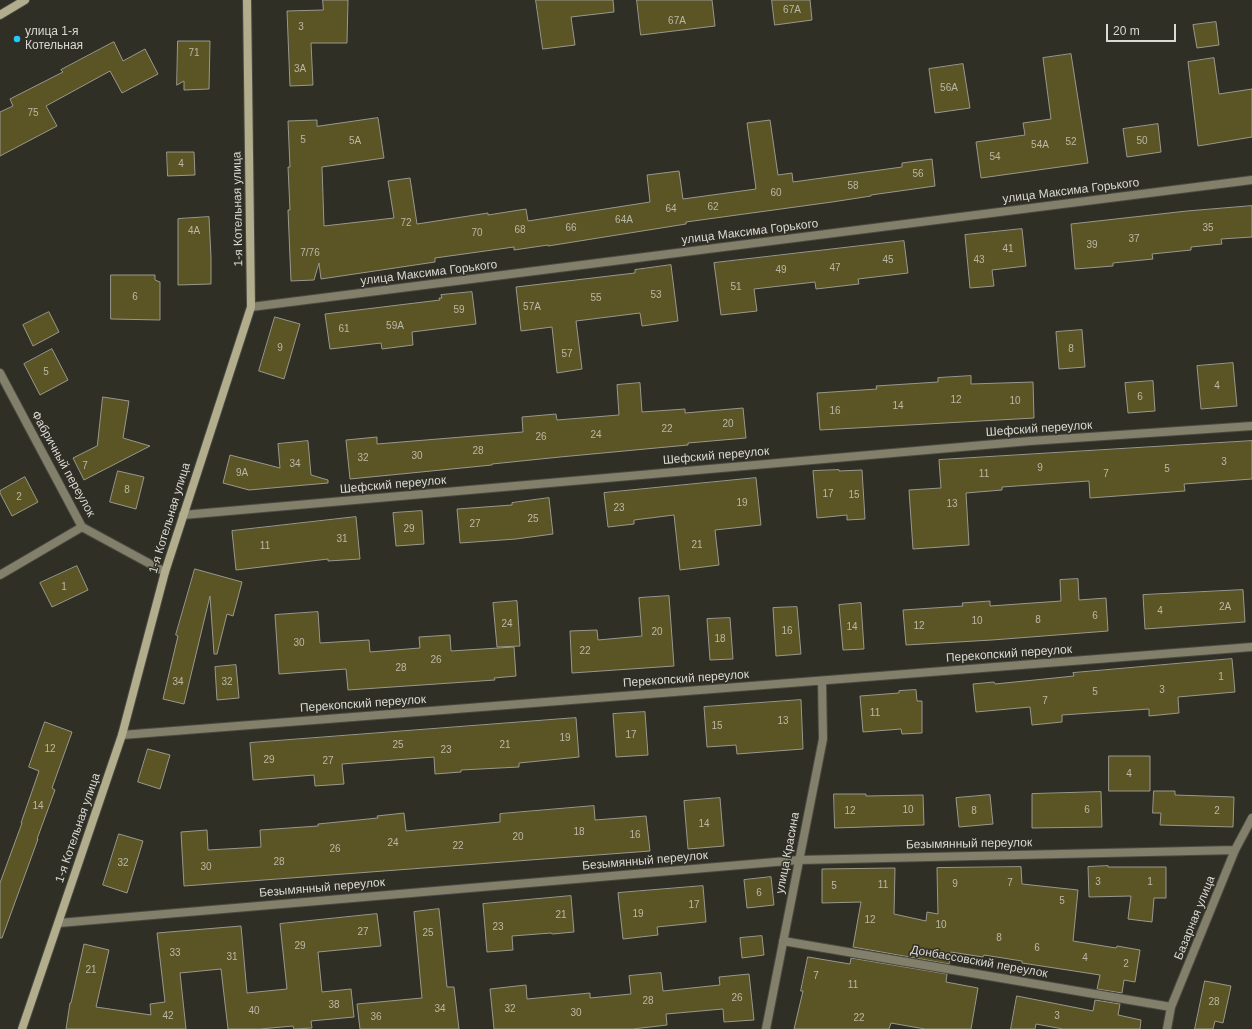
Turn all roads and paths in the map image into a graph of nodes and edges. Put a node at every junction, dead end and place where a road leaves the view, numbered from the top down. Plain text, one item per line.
1 (25, 0) edge
2 (247, 0) edge
3 (0, 15) edge
4 (1252, 180) edge
5 (251, 307) junction
6 (0, 373) edge
7 (1252, 426) edge
8 (183, 515) junction
9 (82, 526) junction
10 (165, 572) junction
11 (0, 575) edge
12 (1252, 647) edge
13 (822, 681) junction
14 (122, 735) junction
15 (1252, 818) edge
16 (1235, 850) junction
17 (799, 860) junction
18 (59, 922) junction
19 (783, 941) junction
20 (1171, 1007) junction
21 (22, 1029) edge
22 (766, 1029) edge
23 (1167, 1029) edge

1 - 3 street
2 - 5 street, 1-я Котельная улица
4 - 5 street, улица Максима Горького
5 - 8 street, 1-я Котельная улица
6 - 9 street, Фабричный переулок
7 - 8 street, Шефский переулок
8 - 10 street, 1-я Котельная улица
9 - 10 street, Фабричный переулок
9 - 11 street
10 - 14 street, 1-я Котельная улица
12 - 13 street, Перекопский переулок
13 - 14 street, Перекопский переулок
13 - 17 street, улица Красина
14 - 18 street, 1-я Котельная улица
15 - 16 street, Базарная улица
16 - 17 street, Безымянный переулок
16 - 20 street, Базарная улица
17 - 18 street, Безымянный переулок
17 - 19 street, улица Красина
18 - 21 street, 1-я Котельная улица
19 - 20 street, Донбассовский переулок
19 - 22 street, улица Красина
20 - 23 street, Базарная улица

